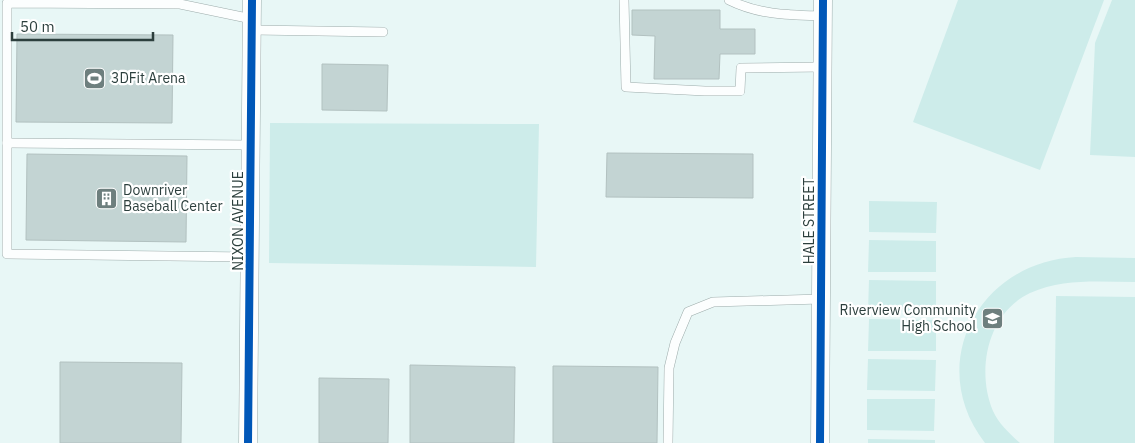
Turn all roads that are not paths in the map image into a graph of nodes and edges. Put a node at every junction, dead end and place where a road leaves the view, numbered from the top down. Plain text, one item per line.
1 (252, 0) edge
2 (624, 0) edge
3 (729, 0) edge
4 (823, 8) edge
5 (252, 24) junction
6 (384, 32) dead end
7 (822, 67) junction
8 (7, 143) junction
9 (250, 145) junction
10 (250, 256) junction
11 (821, 300) junction
12 (248, 443) edge
13 (668, 443) edge
14 (820, 443) edge

1 - 5 street, NIXON AVENUE
2 - 7 lane
3 - 4 lane
4 - 7 street, HALE STREET
5 - 6 lane
5 - 8 lane
5 - 9 street, NIXON AVENUE
7 - 11 street, HALE STREET
8 - 9 lane
8 - 10 lane
9 - 10 street, NIXON AVENUE
10 - 12 street, NIXON AVENUE
11 - 13 lane
11 - 14 street, HALE STREET

